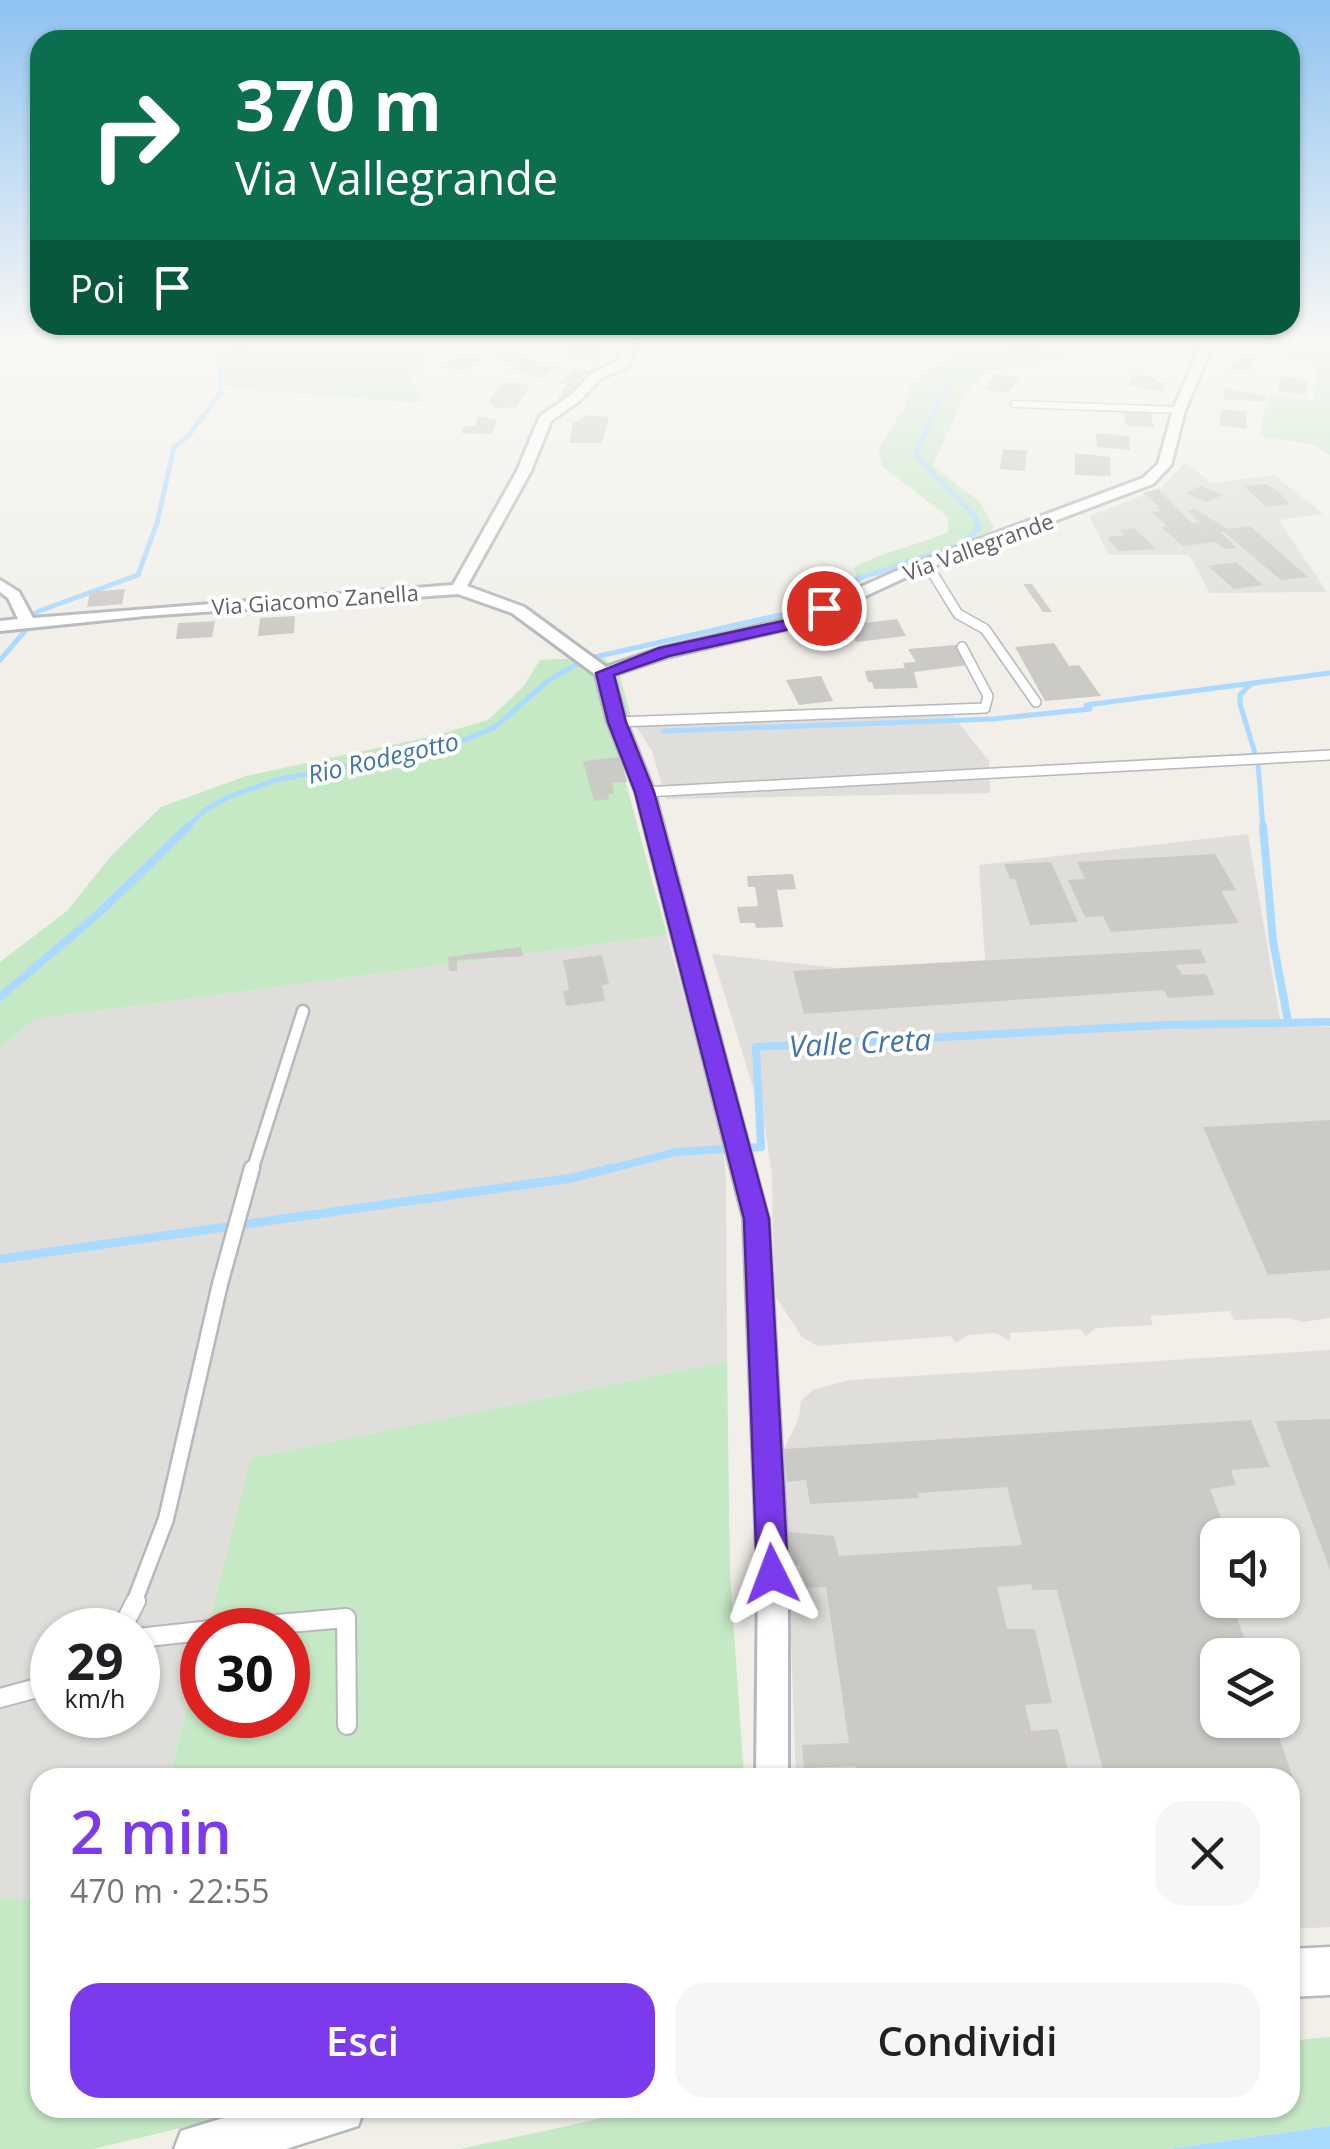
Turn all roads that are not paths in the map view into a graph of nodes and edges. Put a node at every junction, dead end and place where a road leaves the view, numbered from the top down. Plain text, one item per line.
1 (535, 442) edge
2 (1170, 442) edge
3 (927, 564) junction
4 (471, 571) junction
5 (0, 585) edge
6 (458, 588) junction
7 (484, 592) junction
8 (27, 622) junction
9 (0, 626) edge
10 (962, 647) dead end
11 (604, 673) junction
12 (1036, 702) dead end
13 (617, 722) junction
14 (1330, 755) edge
15 (644, 792) junction
16 (303, 1010) dead end
17 (134, 1608) edge
18 (310, 1621) edge
19 (30, 1690) edge
20 (0, 1698) edge
21 (347, 1725) dead end
22 (772, 1768) edge
23 (1330, 1970) edge
24 (1300, 1972) edge
25 (306, 2118) edge
26 (199, 2149) edge

1 - 4 street
2 - 3 street, Via Vallegrande
3 - 11 street, Via Vallegrande
3 - 12 lane
4 - 6 street
4 - 7 street
5 - 8 street
6 - 7 street, Via Giacomo Zanella
6 - 8 street, Via Giacomo Zanella
7 - 11 street, Via Giacomo Zanella
8 - 9 street, Via Giacomo Zanella
10 - 13 lane
11 - 13 street
13 - 15 street
14 - 15 lane
15 - 22 street
16 - 17 lane
18 - 21 lane
19 - 20 lane
23 - 24 main road
25 - 26 main road

